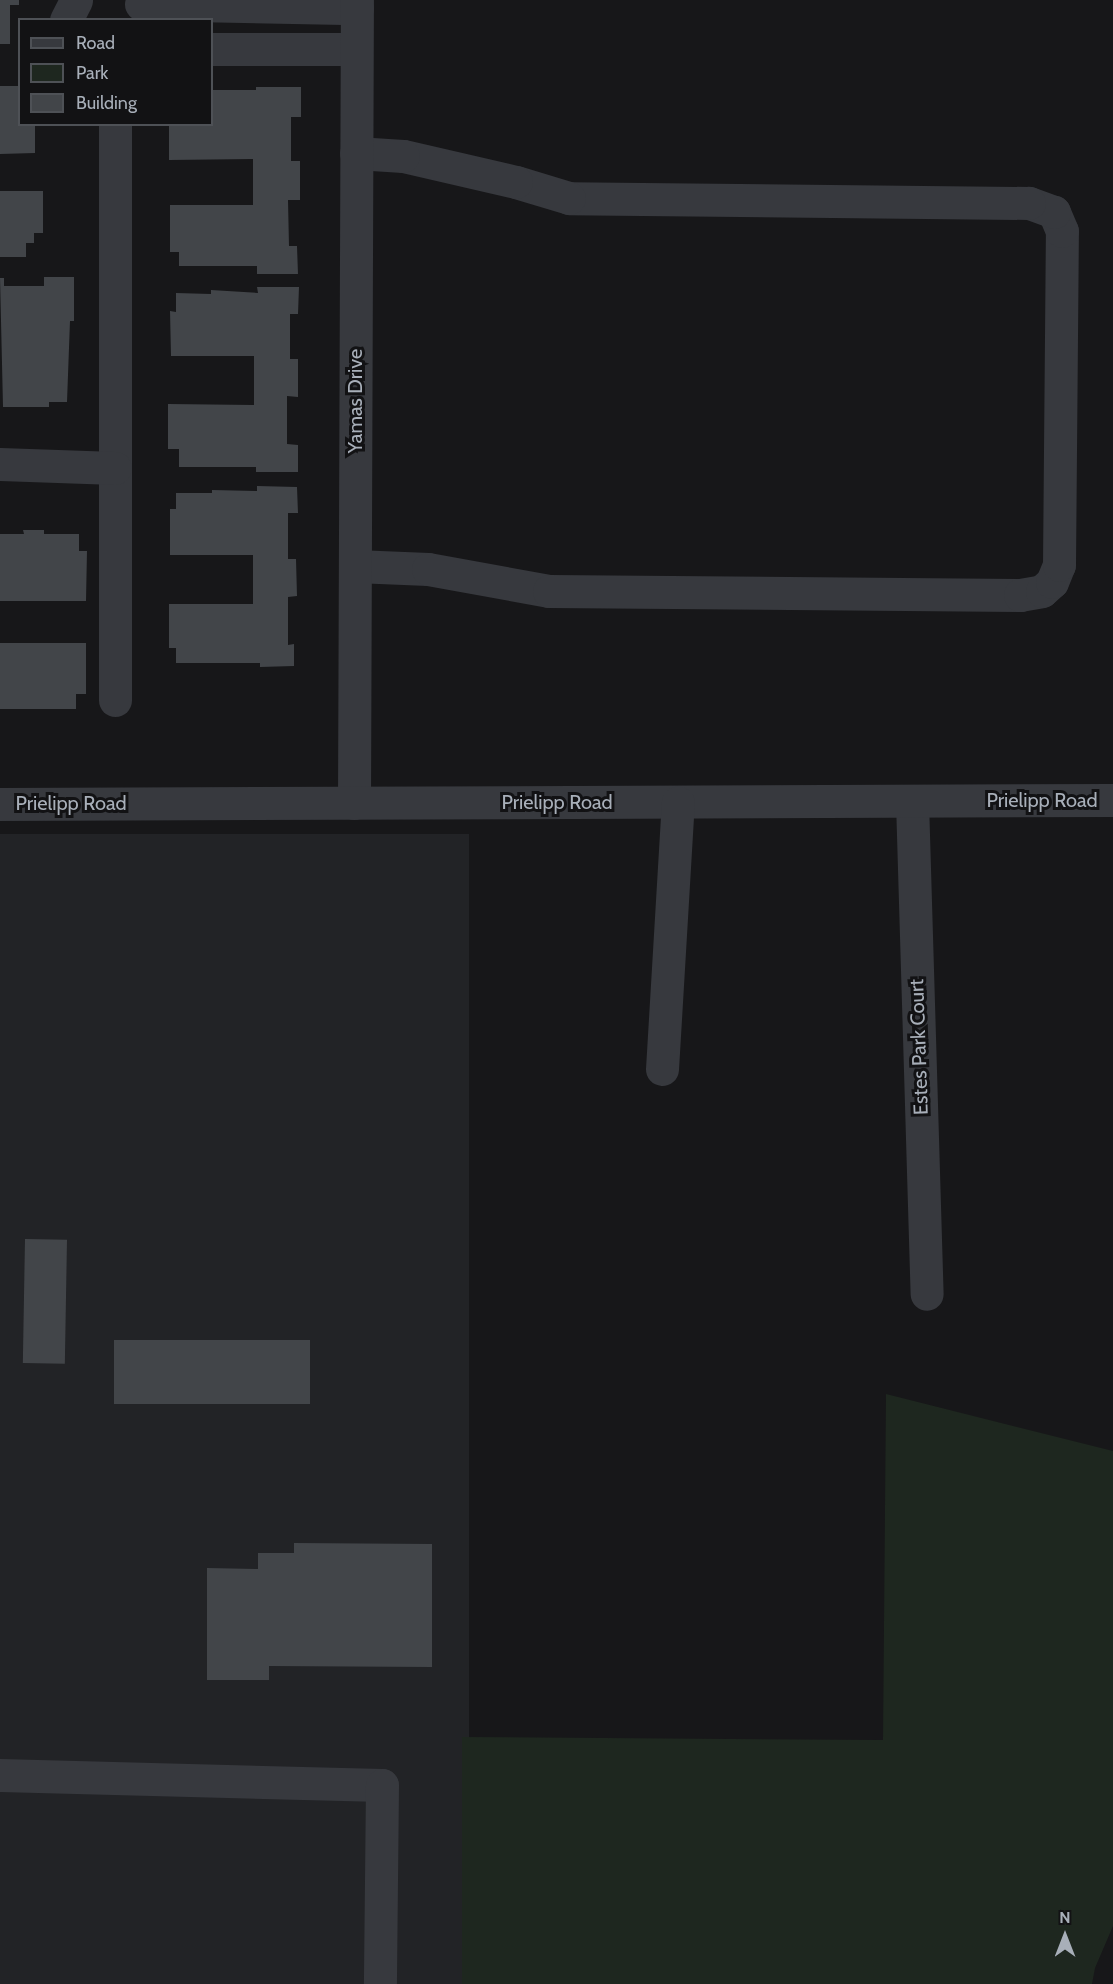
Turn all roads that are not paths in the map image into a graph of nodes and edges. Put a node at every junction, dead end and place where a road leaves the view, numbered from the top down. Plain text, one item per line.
1 (76, 0) edge
2 (357, 4) edge
3 (142, 8) edge
4 (67, 18) edge
5 (213, 49) edge
6 (356, 49) junction
7 (115, 126) edge
8 (356, 153) junction
9 (0, 464) edge
10 (115, 468) junction
11 (355, 566) junction
12 (115, 700) dead end
13 (1113, 800) edge
14 (912, 801) junction
15 (678, 802) junction
16 (354, 803) junction
17 (0, 804) edge
18 (662, 1068) dead end
19 (927, 1294) dead end
20 (0, 1775) edge
21 (380, 1984) edge

1 - 4 street
2 - 3 street
2 - 6 street, Yamas Drive
5 - 6 street
6 - 8 street, Yamas Drive
7 - 10 street
8 - 11 street, Yamas Drive
8 - 11 street
9 - 10 street
10 - 12 street
11 - 16 street, Yamas Drive
13 - 14 street, Prielipp Road
14 - 15 street, Prielipp Road
14 - 19 street, Estes Park Court
15 - 16 street, Prielipp Road
15 - 18 street
16 - 17 street, Prielipp Road
20 - 21 street

